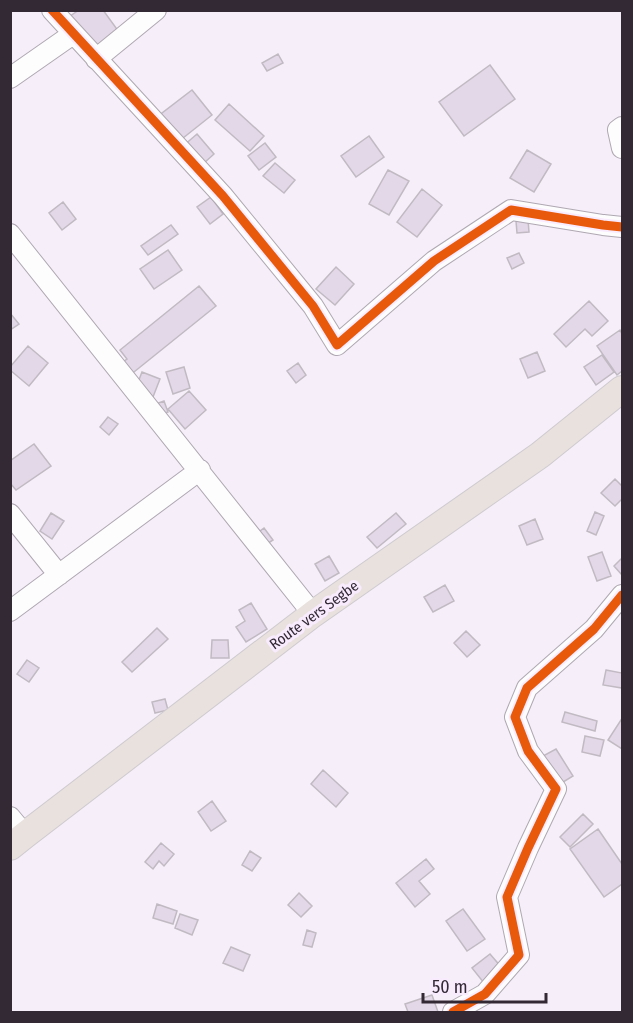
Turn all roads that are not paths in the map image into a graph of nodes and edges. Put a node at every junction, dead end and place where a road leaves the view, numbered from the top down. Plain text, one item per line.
1 (52, 10) edge
2 (156, 10) edge
3 (73, 34) junction
4 (96, 59) junction
5 (10, 78) edge
6 (622, 127) edge
7 (622, 148) edge
8 (622, 227) edge
9 (10, 234) edge
10 (622, 389) edge
11 (200, 470) junction
12 (10, 514) edge
13 (59, 575) junction
14 (622, 595) edge
15 (10, 611) edge
16 (314, 614) junction
17 (15, 833) edge
18 (485, 1004) edge
19 (453, 1012) edge

1 - 3 street
2 - 4 street
3 - 4 street
3 - 5 street
4 - 8 street
6 - 7 street
9 - 11 street
10 - 16 main road, Route vers Segbe
11 - 13 street
11 - 16 street
12 - 13 street
13 - 15 street
14 - 18 street
16 - 17 main road, Route vers Segbe
18 - 19 street

